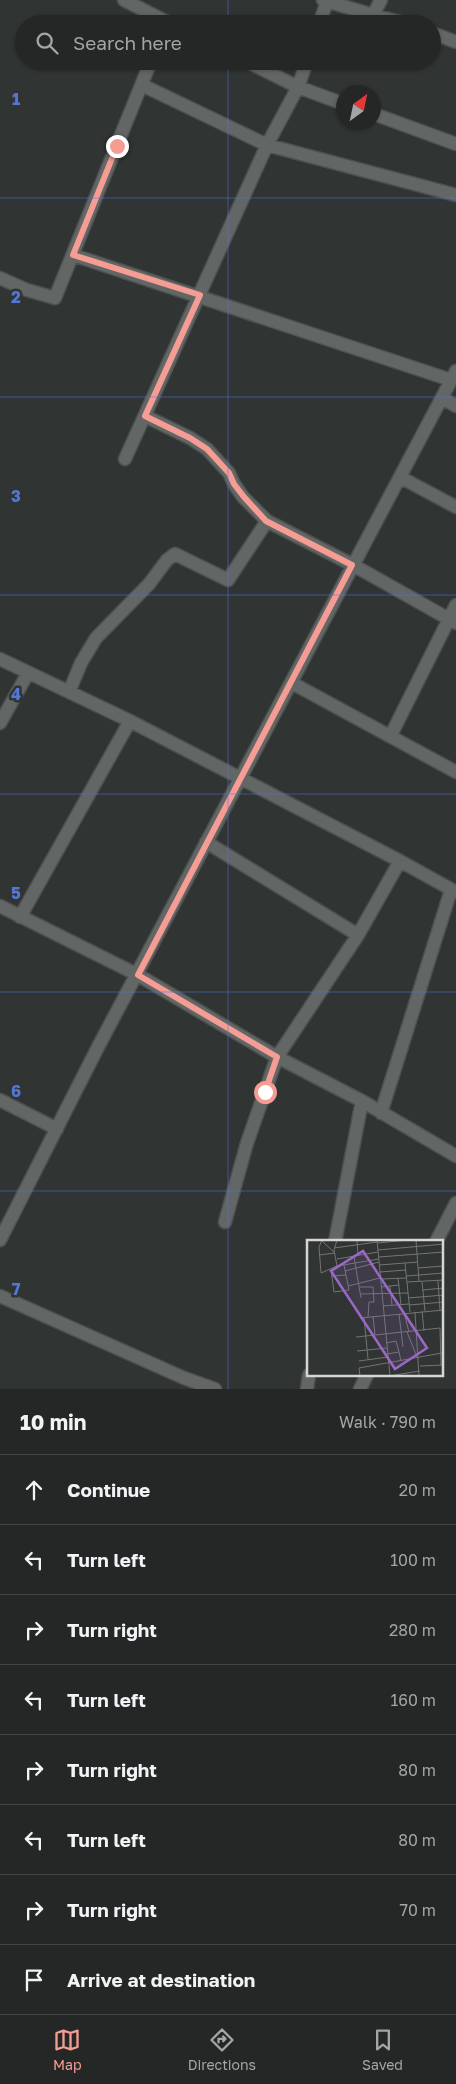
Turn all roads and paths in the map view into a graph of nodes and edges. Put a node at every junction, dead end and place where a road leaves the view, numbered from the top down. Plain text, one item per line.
1 (124, 0) edge
2 (381, 0) edge
3 (325, 1) edge
4 (152, 15) edge
5 (321, 15) edge
6 (373, 15) joint
7 (441, 36) edge
8 (456, 42) edge
9 (148, 70) edge
10 (264, 70) edge
11 (304, 70) edge
12 (142, 85) junction
13 (298, 87) junction
14 (336, 101) edge
15 (381, 117) edge
16 (456, 144) edge
17 (267, 146) junction
18 (456, 196) edge
19 (73, 255) junction
20 (0, 278) edge
21 (200, 295) junction
22 (453, 375) edge
23 (442, 398) junction
24 (456, 406) edge
25 (145, 416) junction
26 (125, 459) dead end
27 (400, 477) junction
28 (456, 507) edge
29 (266, 521) junction
30 (352, 565) junction
31 (456, 605) edge
32 (452, 621) edge
33 (0, 659) edge
34 (28, 673) junction
35 (292, 683) junction
36 (69, 692) junction
37 (130, 720) junction
38 (0, 723) edge
39 (391, 736) junction
40 (456, 772) edge
41 (242, 778) junction
42 (206, 842) junction
43 (400, 860) junction
44 (454, 891) edge
45 (0, 906) edge
46 (20, 916) junction
47 (358, 936) junction
48 (138, 975) junction
49 (277, 1057) junction
50 (0, 1100) edge
51 (362, 1102) junction
52 (380, 1112) junction
53 (57, 1129) junction
54 (456, 1156) edge
55 (456, 1204) edge
56 (225, 1222) dead end
57 (3, 1226) edge
58 (0, 1240) edge
59 (335, 1240) edge
60 (437, 1240) edge
61 (0, 1296) edge
62 (309, 1376) edge
63 (366, 1376) edge
64 (182, 1384) edge
65 (215, 1389) edge
66 (306, 1389) edge
67 (360, 1389) edge

1 - 4 street
2 - 6 street
3 - 5 street
3 - 6 street
7 - 8 street
9 - 12 street
10 - 13 street
11 - 13 street
12 - 17 street
12 - 19 street
13 - 14 street
13 - 17 street
15 - 16 street
17 - 18 street
17 - 21 street
19 - 20 street
19 - 21 street
21 - 22 street
21 - 25 street
22 - 23 street
23 - 24 street
23 - 27 street
25 - 26 street
25 - 29 street
27 - 28 street
27 - 30 street
29 - 30 street
29 - 36 street
30 - 32 street
30 - 35 street
31 - 32 street
32 - 39 street
33 - 34 street
34 - 36 street
34 - 38 street
35 - 39 street
35 - 41 street
36 - 37 street
37 - 41 street
37 - 46 street
39 - 40 street
41 - 42 street
41 - 43 street
42 - 47 street
42 - 48 street
43 - 44 street
43 - 47 street
44 - 52 street
45 - 46 street
46 - 48 street
47 - 49 street
48 - 49 street
48 - 53 street
49 - 51 street
49 - 56 street
50 - 53 street
51 - 52 street
51 - 59 street
52 - 54 street
53 - 57 street
55 - 60 street
57 - 58 street
61 - 64 street
62 - 66 street
63 - 67 street
64 - 65 street

